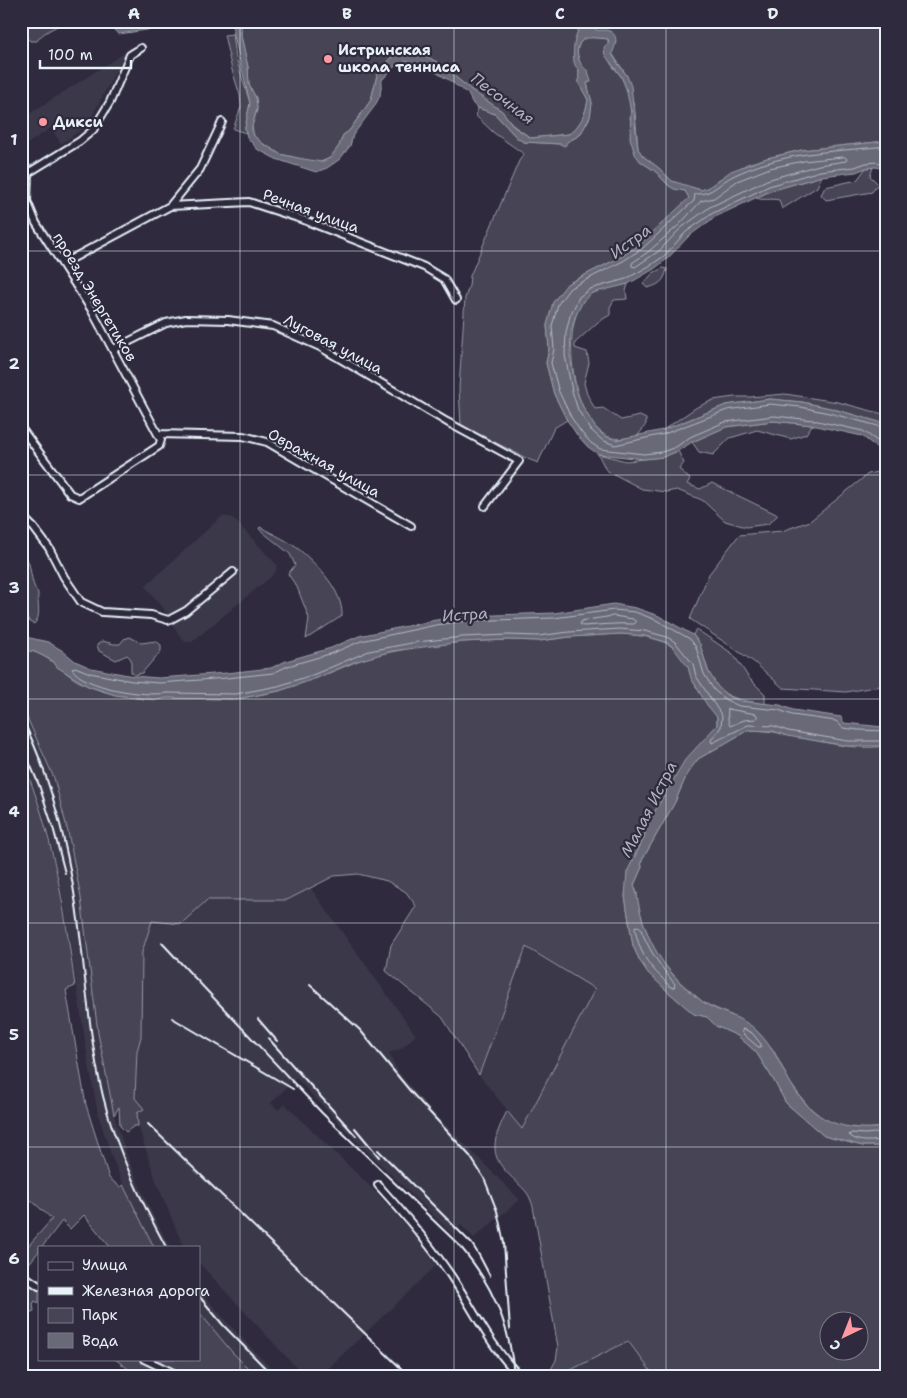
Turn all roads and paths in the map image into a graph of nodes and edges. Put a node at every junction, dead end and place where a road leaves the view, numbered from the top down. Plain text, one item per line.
1 (141, 48) dead end
2 (222, 122) dead end
3 (21, 157) edge
4 (28, 173) junction
5 (24, 203) edge
6 (170, 206) junction
7 (62, 264) junction
8 (456, 300) dead end
9 (114, 349) junction
10 (21, 428) edge
11 (160, 434) junction
12 (486, 506) dead end
13 (22, 518) edge
14 (411, 526) dead end
15 (233, 572) dead end
16 (378, 1185) dead end
17 (21, 1274) edge
18 (38, 1285) edge
19 (146, 1360) edge
20 (182, 1377) edge
21 (521, 1377) edge

1 - 4 street
2 - 6 street
3 - 4 street, проезд Энергетиков
4 - 5 street, проезд Энергетиков
5 - 7 street, проезд Энергетиков
6 - 7 street, Речная улица
6 - 8 street, Речная улица
7 - 9 street, проезд Энергетиков
9 - 11 street, проезд Энергетиков
9 - 12 street, Луговая улица
10 - 11 street
11 - 14 street, Овражная улица
13 - 15 street
16 - 21 street
17 - 18 street
19 - 20 street

